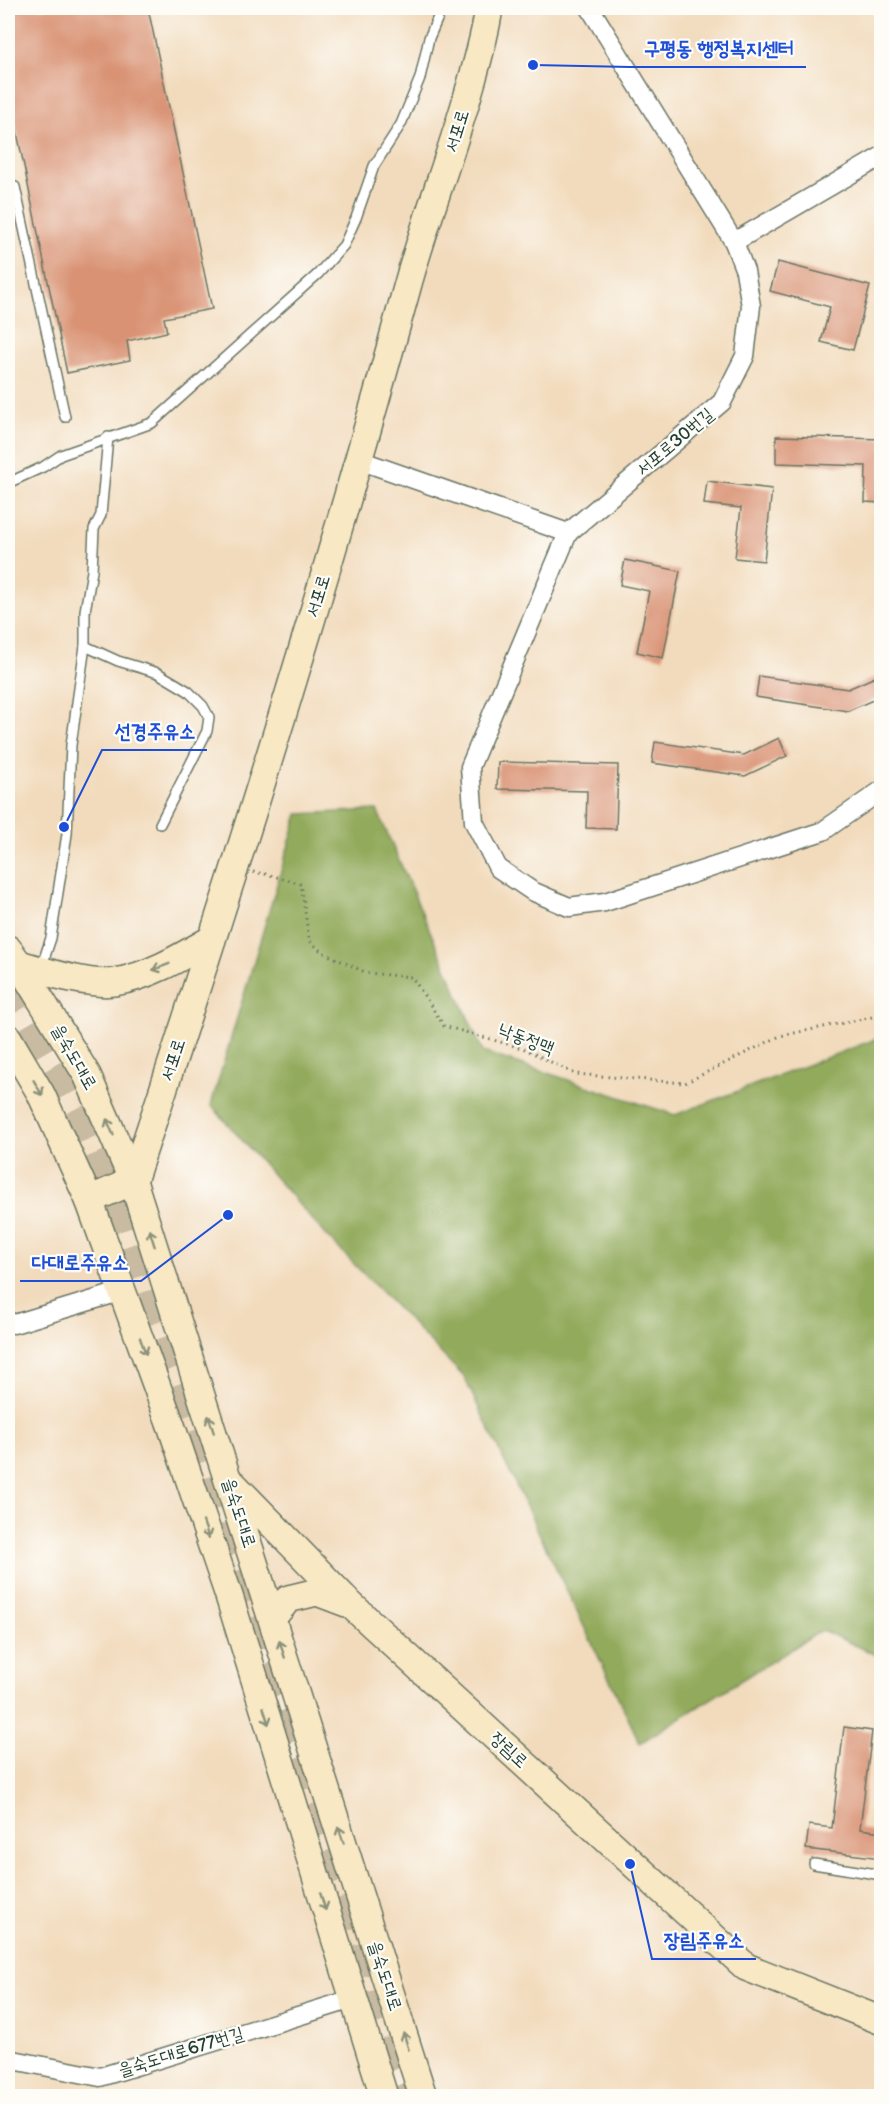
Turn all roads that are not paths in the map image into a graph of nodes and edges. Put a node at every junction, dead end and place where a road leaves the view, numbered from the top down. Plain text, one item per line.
1 (442, 8) edge
2 (489, 8) edge
3 (590, 8) edge
4 (882, 156) edge
5 (8, 188) edge
6 (734, 242) junction
7 (65, 417) dead end
8 (108, 437) junction
9 (359, 460) junction
10 (8, 483) edge
11 (568, 533) junction
12 (85, 646) junction
13 (882, 790) edge
14 (160, 824) dead end
15 (212, 939) junction
16 (22, 961) edge
17 (8, 1038) edge
18 (133, 1181) junction
19 (89, 1200) junction
20 (123, 1291) junction
21 (8, 1321) edge
22 (172, 1428) junction
23 (229, 1480) junction
24 (350, 1604) junction
25 (272, 1618) junction
26 (814, 1864) dead end
27 (882, 1875) edge
28 (353, 1999) junction
29 (882, 2021) edge
30 (8, 2060) edge
31 (384, 2097) edge
32 (423, 2097) edge

1 - 8 lane
2 - 9 street, 서포로
3 - 6 street, 서포로30번길
4 - 6 street
5 - 7 lane
6 - 11 street, 서포로30번길
8 - 10 lane
8 - 12 lane
9 - 11 street
9 - 15 street, 서포로
11 - 13 street
12 - 14 lane
12 - 16 lane
15 -> 16 street
15 - 18 street, 서포로
18 -> 16 street, 을숙도대로
17 -> 19 street, 을숙도대로
18 - 19 street
23 -> 18 street, 을숙도대로
19 - 20 street, 을숙도대로
20 - 21 street
20 -> 22 street, 을숙도대로
22 - 23 street, 장림로
22 -> 28 street, 을숙도대로
23 - 24 street, 장림로
23 - 25 street, 을숙도대로
24 - 25 street
24 - 29 street, 장림로
32 -> 25 street, 을숙도대로
26 - 27 lane
28 - 30 street, 을숙도대로677번길
28 - 31 street, 을숙도대로

